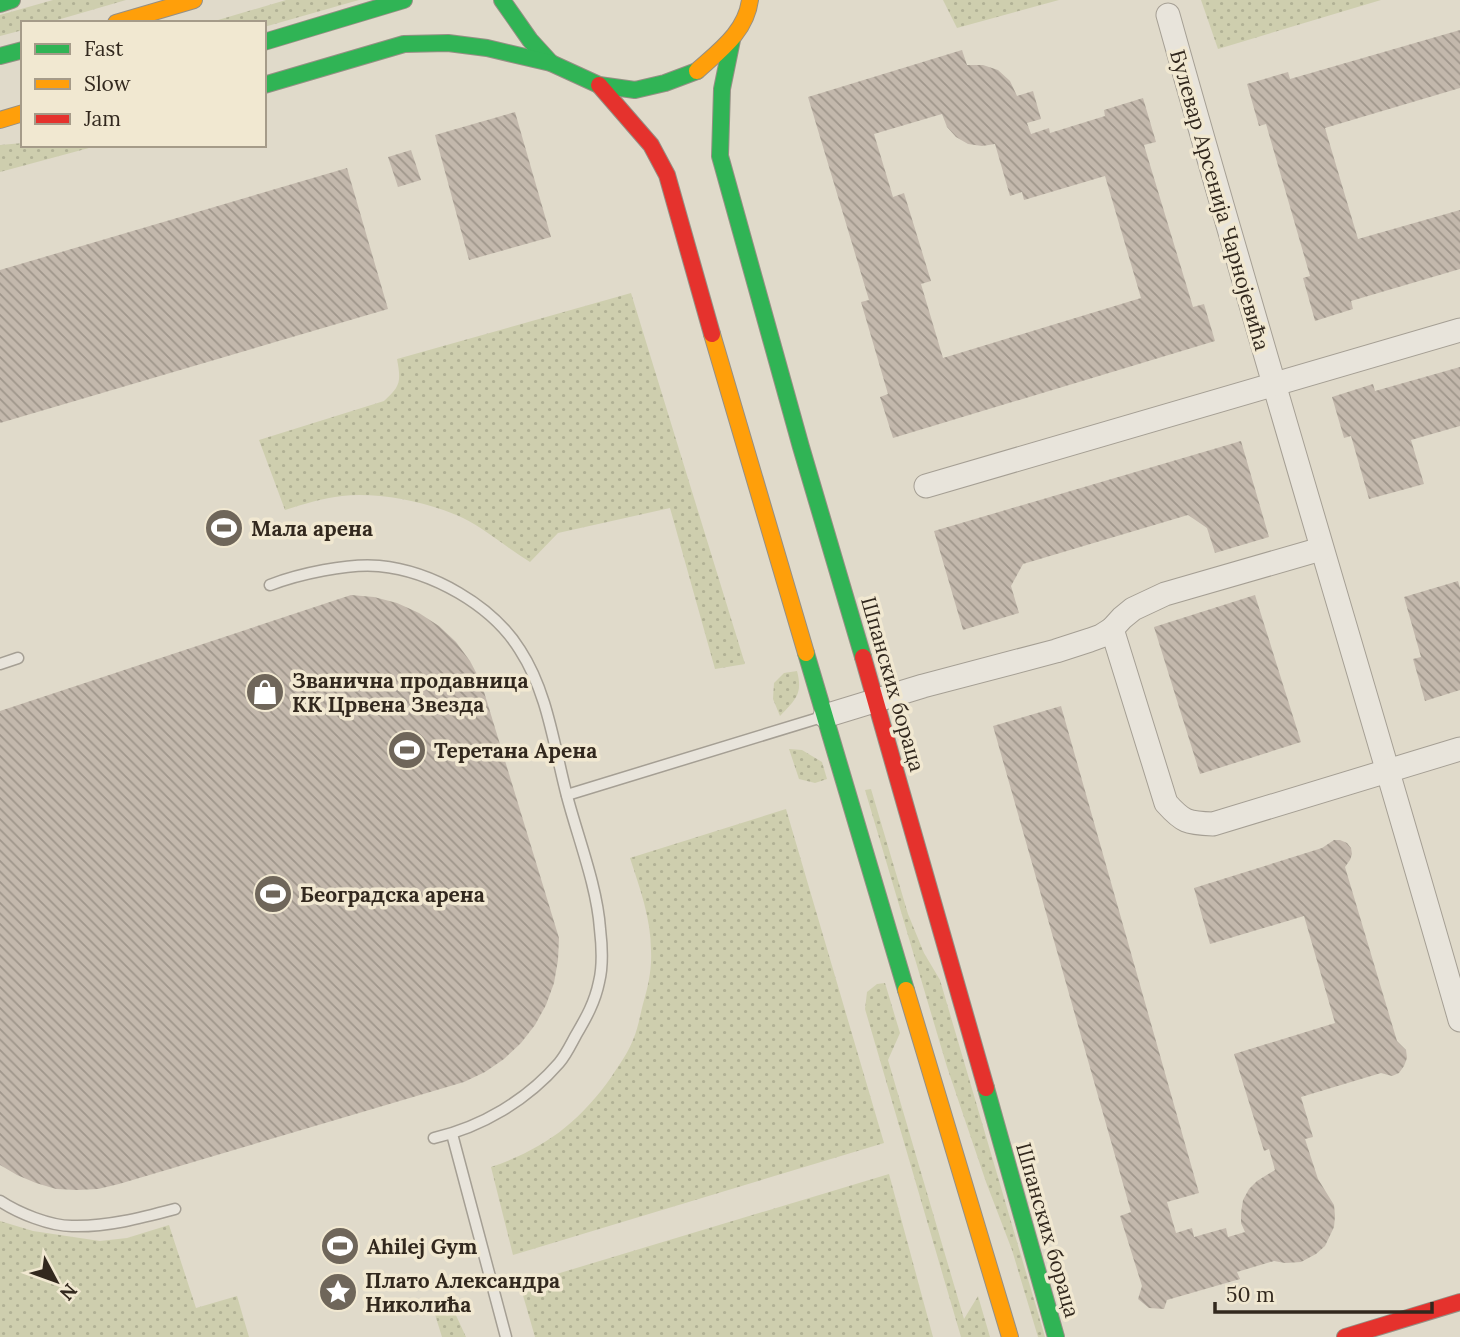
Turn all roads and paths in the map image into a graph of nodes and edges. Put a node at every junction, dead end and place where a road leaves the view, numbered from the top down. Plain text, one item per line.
1 (12, 0) edge
2 (194, 0) edge
3 (404, 0) edge
4 (502, 0) edge
5 (752, 3) edge
6 (0, 4) edge
7 (1168, 15) dead end
8 (123, 21) edge
9 (732, 40) junction
10 (266, 41) edge
11 (21, 51) edge
12 (0, 56) edge
13 (551, 63) junction
14 (266, 84) edge
15 (599, 85) junction
16 (21, 114) edge
17 (0, 122) edge
18 (21, 124) edge
19 (1460, 330) edge
20 (1273, 384) junction
21 (926, 486) dead end
22 (1321, 549) junction
23 (270, 584) dead end
24 (1112, 629) junction
25 (18, 659) dead end
26 (0, 664) edge
27 (876, 700) junction
28 (825, 716) junction
29 (1460, 749) edge
30 (1388, 770) junction
31 (567, 795) junction
32 (1460, 1020) edge
33 (452, 1134) junction
34 (435, 1138) dead end
35 (0, 1201) edge
36 (175, 1209) dead end
37 (1460, 1302) edge
38 (506, 1337) edge
39 (1010, 1337) edge
40 (1056, 1337) edge
41 (1345, 1337) edge

1 - 6 main road
2 - 8 main road
3 - 10 main road
4 - 13 main road
5 - 9 main road
7 - 20 street, Булевар Арсенија Чарнојевића
9 - 15 main road
9 - 27 main road, Шпанских бораца
11 - 12 main road
13 - 14 main road
13 - 15 main road
15 - 28 main road
16 - 17 main road
17 - 18 main road
19 - 20 street
20 - 21 street
20 - 22 street, Булевар Арсенија Чарнојевића
22 - 24 street
22 - 30 street, Булевар Арсенија Чарнојевића
23 - 31 lane
24 - 27 street
24 - 30 street
25 - 26 lane
27 - 28 street
27 - 40 main road, Шпанских бораца
28 - 31 lane
28 - 39 main road
29 - 30 street
30 - 32 street, Булевар Арсенија Чарнојевића
31 - 33 lane
33 - 34 lane
33 - 38 lane
35 - 36 lane
37 - 41 main road

